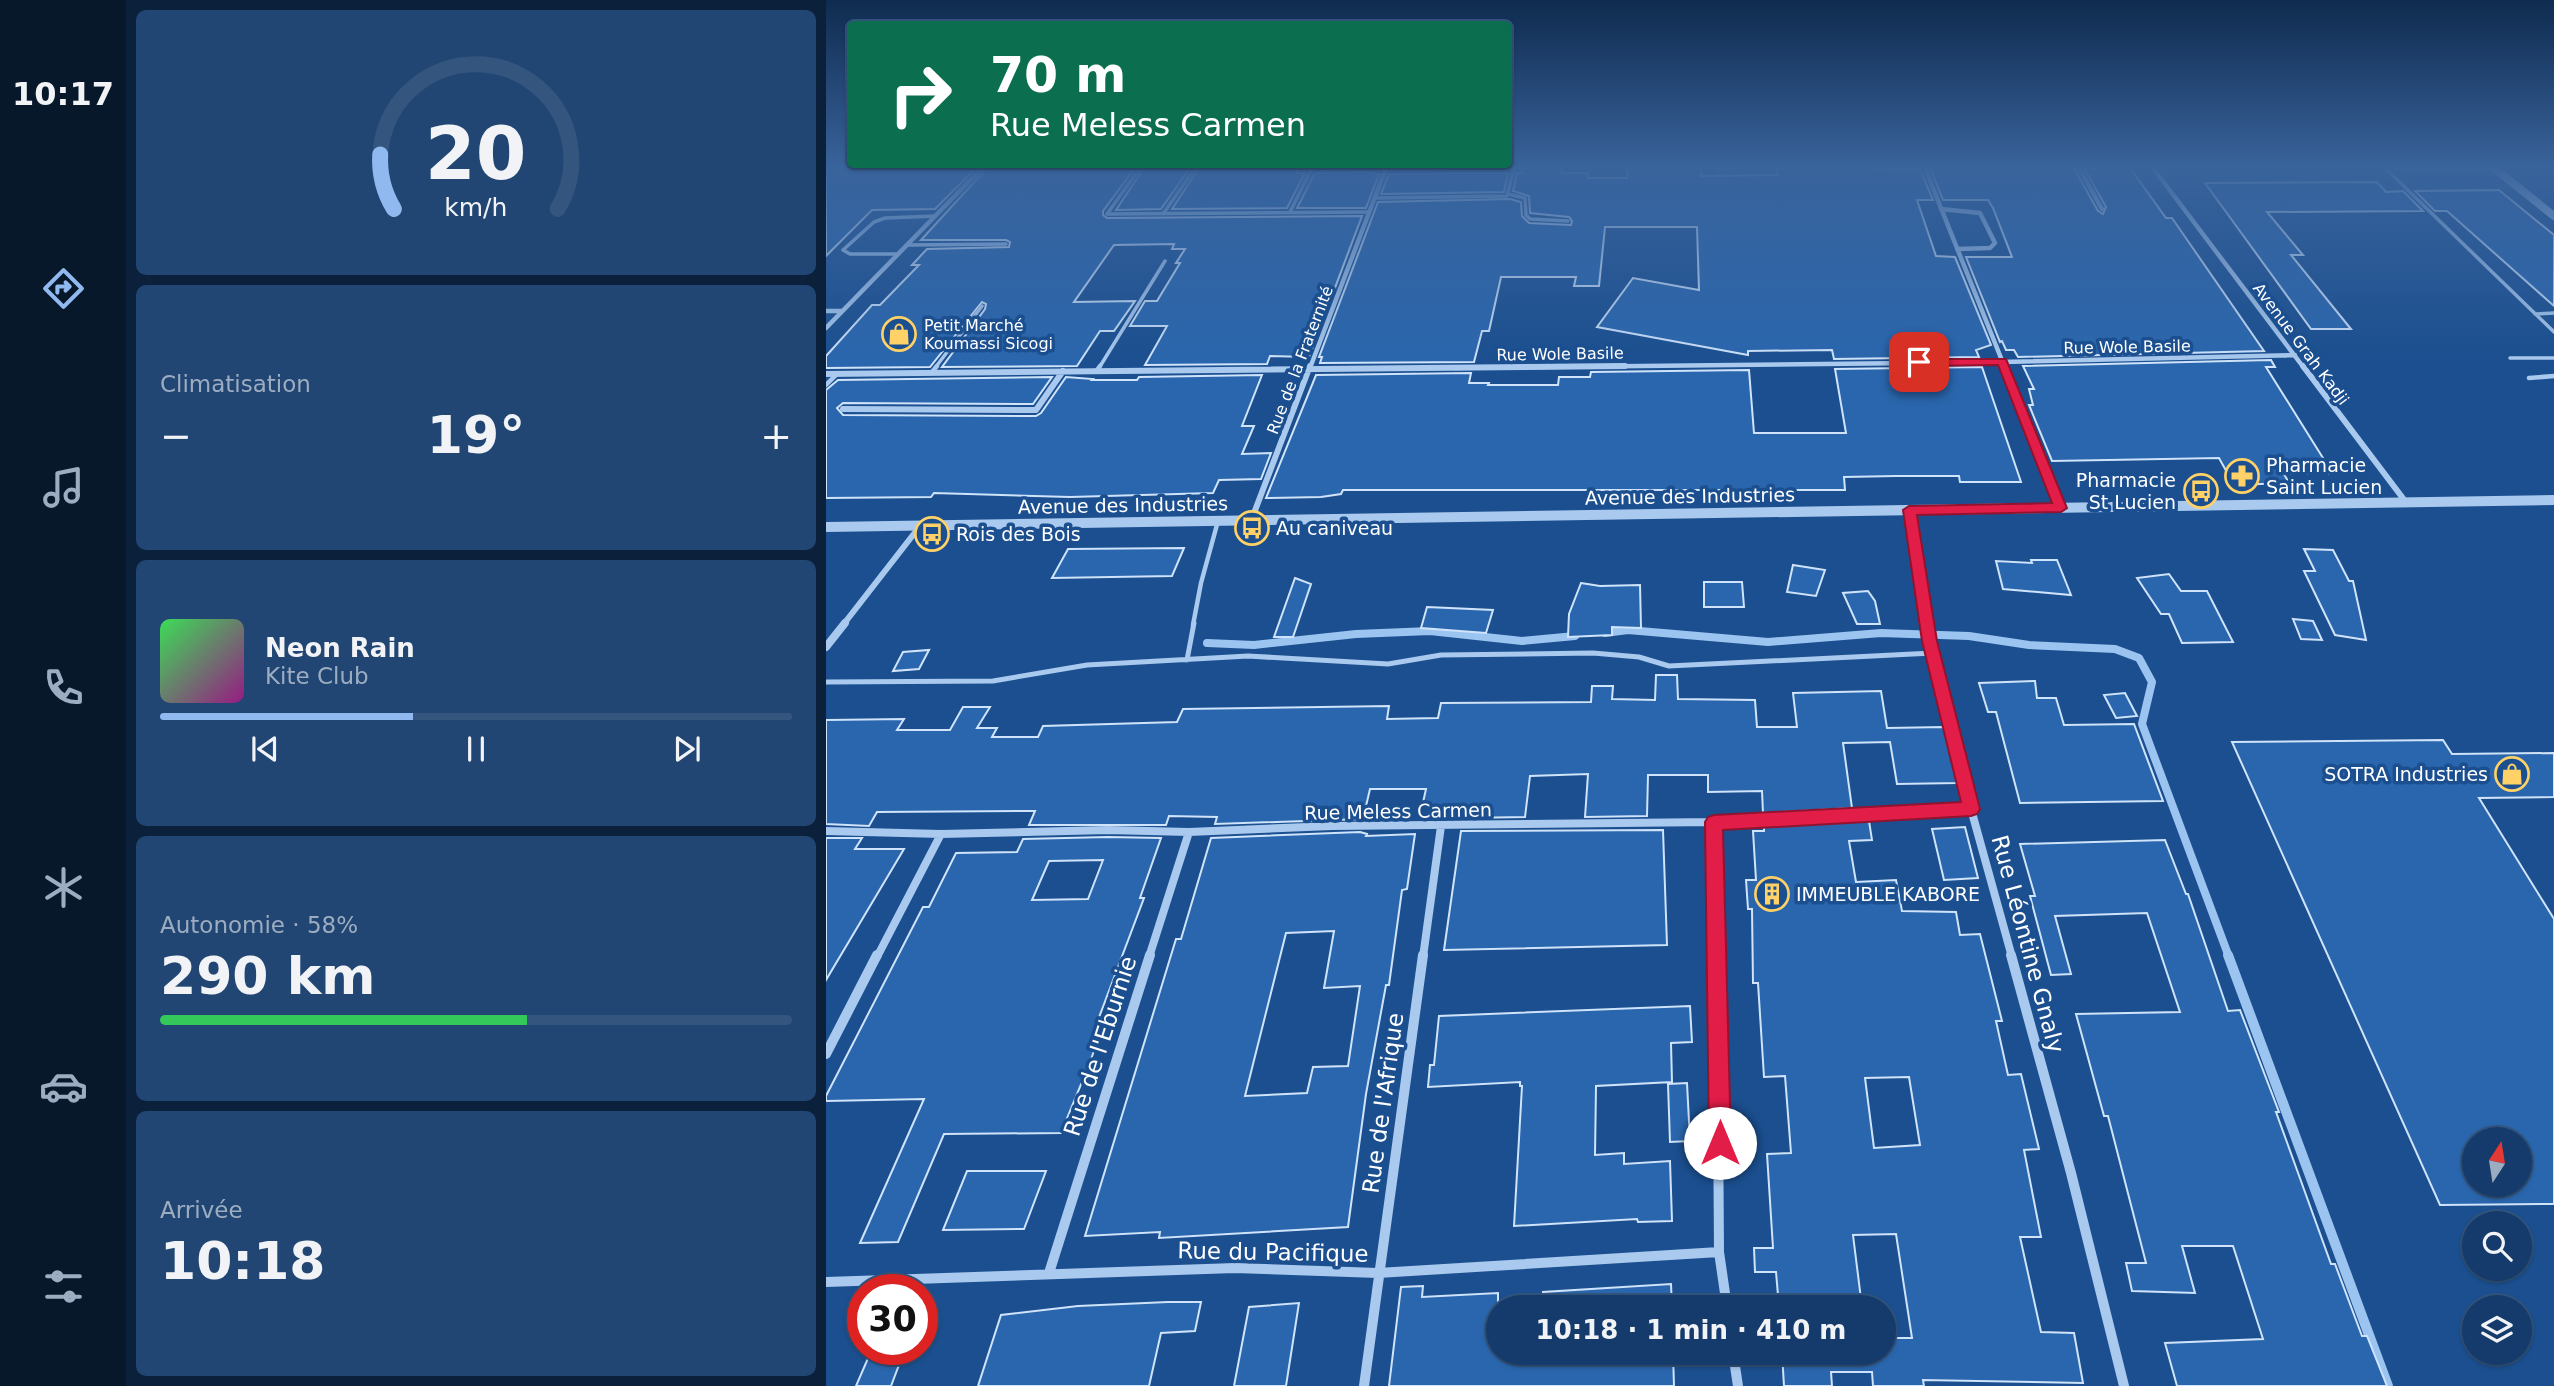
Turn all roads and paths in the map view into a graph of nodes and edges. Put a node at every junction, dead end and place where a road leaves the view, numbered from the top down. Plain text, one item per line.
1 (862, 233) edge
2 (919, 233) edge
3 (1361, 233) edge
4 (1950, 233) edge
5 (1990, 233) edge
6 (2202, 233) edge
7 (2451, 233) edge
8 (1006, 244) dead end
9 (907, 245) junction
10 (1957, 249) junction
11 (898, 254) junction
12 (1165, 261) dead end
13 (982, 306) dead end
14 (826, 311) edge
15 (842, 311) junction
16 (2554, 313) edge
17 (2535, 314) junction
18 (826, 328) edge
19 (2554, 332) edge
20 (2295, 355) junction
21 (2510, 358) dead end
22 (2554, 358) edge
23 (2002, 362) junction
24 (1309, 368) junction
25 (1097, 370) junction
26 (1063, 371) junction
27 (932, 372) junction
28 (826, 374) edge
29 (837, 374) junction
30 (2554, 376) edge
31 (2529, 378) dead end
32 (826, 385) edge
33 (843, 409) dead end
34 (2554, 500) edge
35 (2405, 501) junction
36 (2061, 508) junction
37 (1909, 510) junction
38 (1218, 521) junction
39 (1251, 521) junction
40 (920, 525) junction
41 (826, 527) edge
42 (826, 647) edge
43 (1933, 653) junction
44 (1187, 660) junction
45 (826, 682) edge
46 (1971, 809) junction
47 (1714, 822) junction
48 (1441, 826) junction
49 (826, 831) edge
50 (1189, 832) junction
51 (941, 834) junction
52 (826, 1054) edge
53 (1719, 1252) junction
54 (1049, 1273) junction
55 (1378, 1273) junction
56 (826, 1282) edge
57 (1725, 1295) edge
58 (1735, 1365) edge
59 (1364, 1386) edge
60 (1738, 1386) edge
61 (2124, 1386) edge

1 - 11 lane
2 - 9 street
3 - 24 street, Rue de la Fraternité
4 - 10 street
5 - 10 street
6 - 20 street, Avenue Grah Kadji
7 - 17 lane
8 - 9 lane
9 - 11 street
10 - 23 street
11 - 15 street
12 - 25 lane
13 - 27 lane
14 - 15 street
15 - 18 street
16 - 17 lane
17 - 19 lane
20 - 23 street, Rue Wole Basile
20 - 35 street, Avenue Grah Kadji
21 - 22 lane
23 - 24 street, Rue Wole Basile
23 - 36 street
24 - 25 street, Rue Wole Basile
24 - 39 street, Rue de la Fraternité
25 - 26 street, Rue Wole Basile
26 - 27 street, Rue Wole Basile
26 - 33 street
27 - 29 street, Rue Wole Basile
28 - 29 street, Rue Wole Basile
29 - 32 lane
30 - 31 lane
34 - 35 street, Avenue des Industries
35 - 36 street, Avenue des Industries
36 - 37 street, Avenue des Industries
37 - 39 street, Avenue des Industries
37 - 43 street, Rue Léontine Gnaly
38 - 39 street, Avenue des Industries
38 - 40 street, Avenue des Industries
38 - 44 lane
40 - 41 street, Avenue des Industries
40 - 42 street
43 - 44 lane
43 - 46 street, Rue Léontine Gnaly
44 - 45 lane
46 - 47 street, Rue Meless Carmen
46 - 61 street, Rue Léontine Gnaly
47 - 48 street, Rue Meless Carmen
47 - 53 street
48 - 50 street, Rue Meless Carmen
48 - 55 street, Rue de l'Afrique
49 - 51 street, Rue Meless Carmen
50 - 51 street, Rue Meless Carmen
50 - 54 street, Rue de l'Eburnie
51 - 52 street
53 - 55 street, Rue du Pacifique
53 - 57 street
54 - 55 street, Rue du Pacifique
54 - 56 street, Rue du Pacifique
55 - 59 street, Rue de l'Afrique
58 - 60 street

